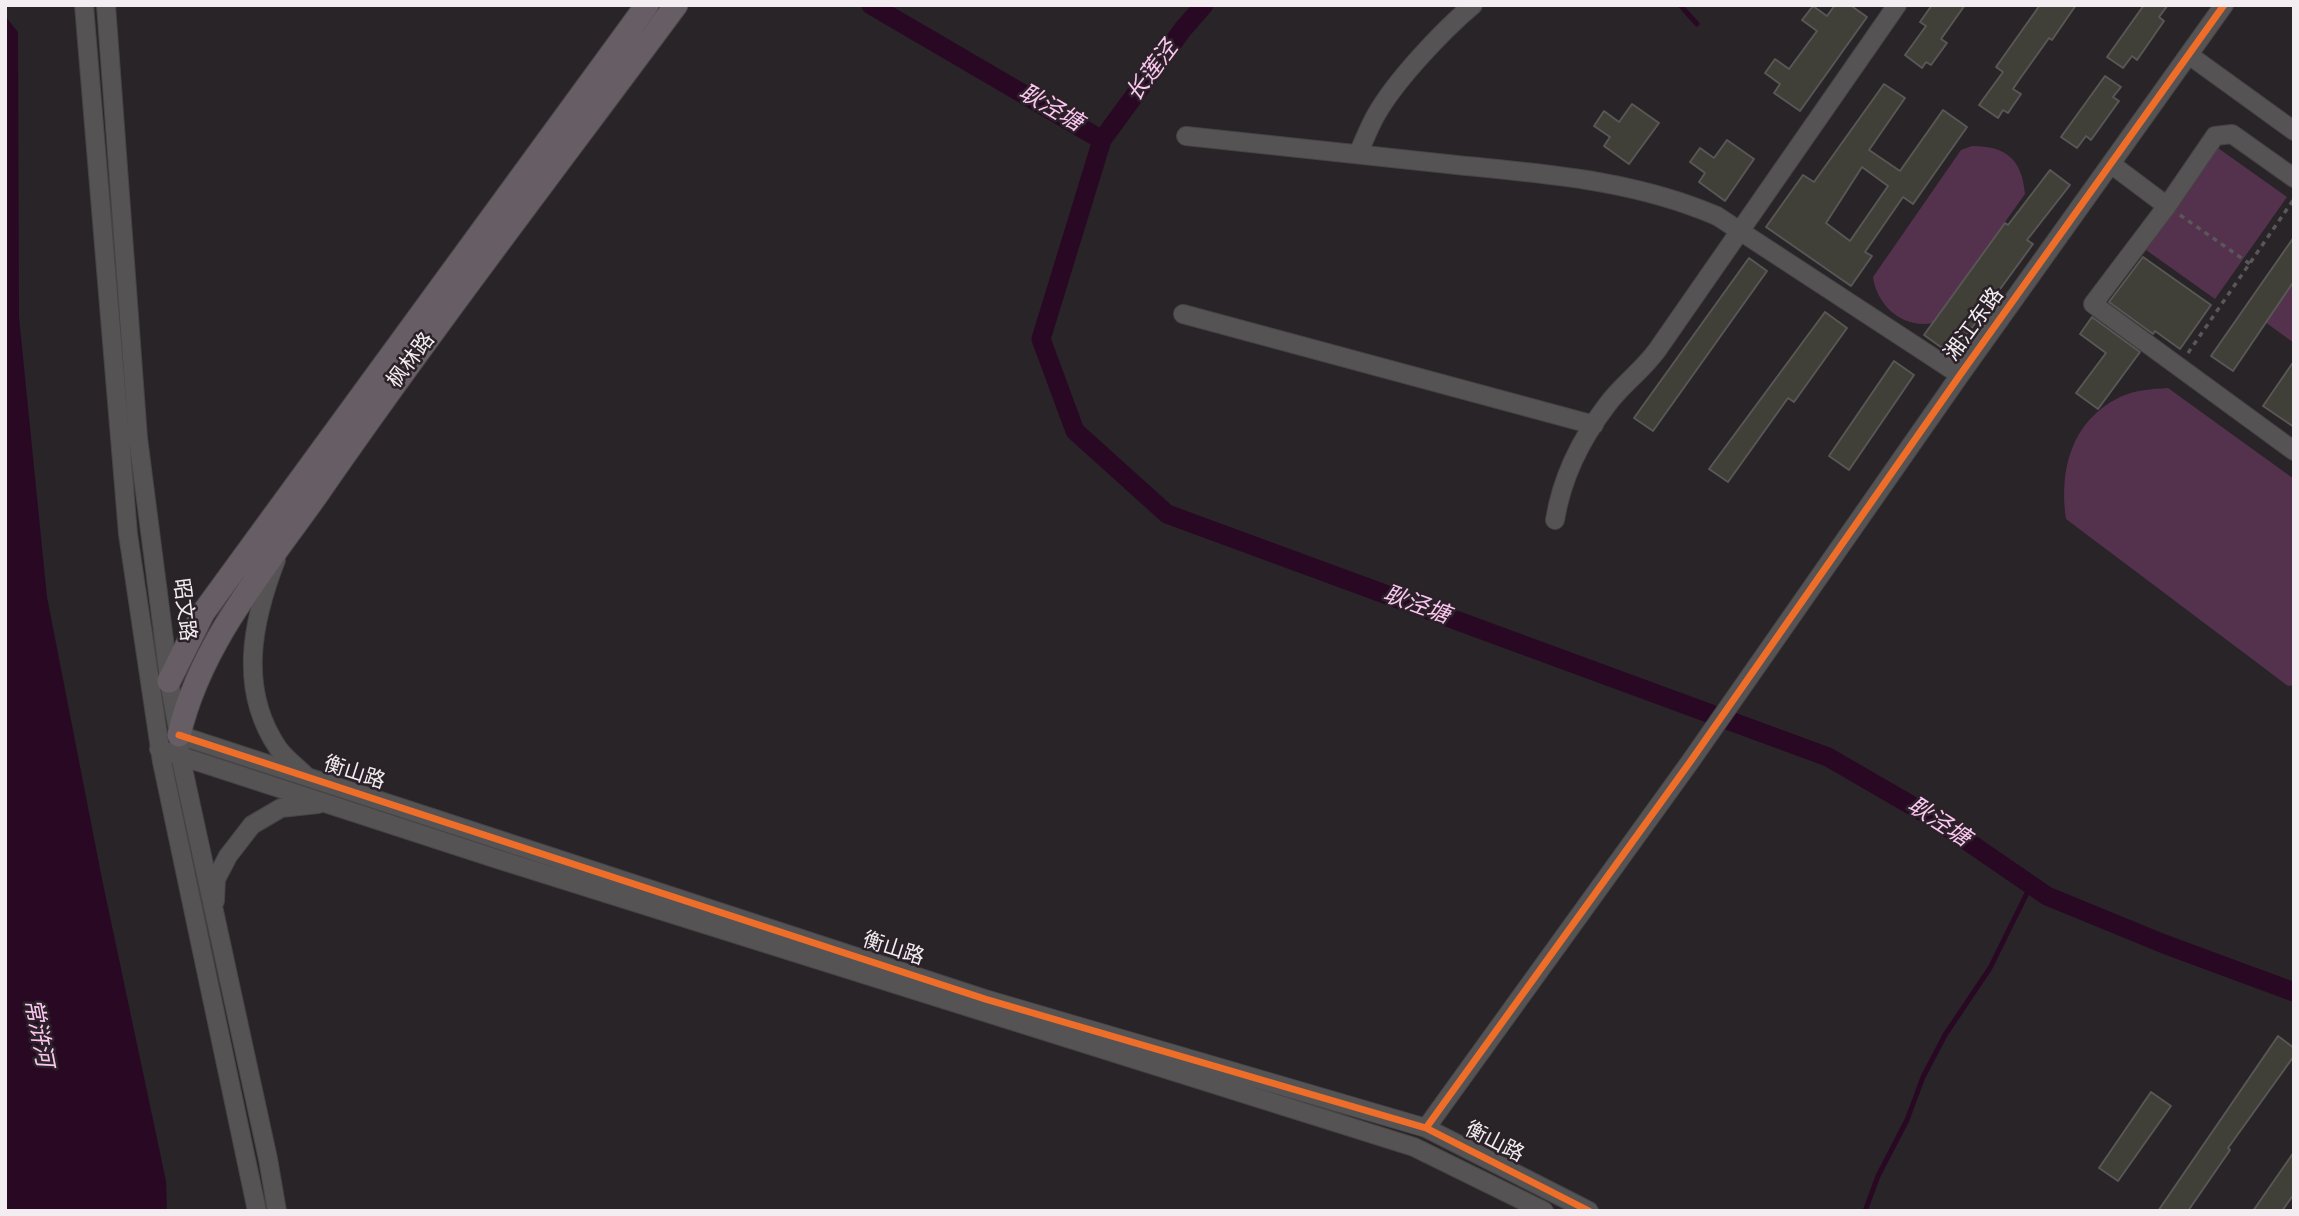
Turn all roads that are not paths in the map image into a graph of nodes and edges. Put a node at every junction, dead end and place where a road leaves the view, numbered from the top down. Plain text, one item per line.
1 (84, 5) edge
2 (106, 5) edge
3 (647, 5) edge
4 (676, 5) edge
5 (1473, 5) edge
6 (1897, 5) edge
7 (2224, 5) edge
8 (2189, 55) junction
9 (2294, 131) edge
10 (1186, 136) dead end
11 (1358, 154) junction
12 (2111, 164) junction
13 (2294, 178) edge
14 (2167, 206) junction
15 (1740, 231) junction
16 (1183, 314) dead end
17 (1960, 375) junction
18 (1594, 425) junction
19 (2294, 451) edge
20 (1555, 520) dead end
21 (282, 544) junction
22 (170, 681) junction
23 (154, 712) junction
24 (180, 745) junction
25 (159, 749) junction
26 (307, 778) junction
27 (326, 803) junction
28 (214, 915) junction
29 (1426, 1128) junction
30 (257, 1211) edge
31 (277, 1211) edge
32 (1544, 1211) edge
33 (1588, 1211) edge

1 - 23 street
2 - 22 street, 昭文路
3 - 22 main road, 枫林路
4 - 21 main road, 枫林路
5 - 11 street
6 - 15 street
7 - 8 street, 湘江东路
8 - 9 street
8 - 12 street, 湘江东路
10 - 11 street
11 - 15 street
12 - 14 street
12 - 17 street, 湘江东路
13 - 14 street
14 - 19 street
15 - 17 street
15 - 18 street
16 - 18 street
17 - 29 street, 湘江东路
18 - 20 street
21 - 24 main road, 枫林路
21 - 26 street
22 - 23 street, 枫林路
22 - 24 street, 昭文路
23 - 25 street
24 - 25 street, 衡山路
24 - 26 street, 衡山路
24 - 27 street, 衡山路
24 - 28 street, 昭文路
25 - 30 street
26 - 29 street, 衡山路
27 - 28 street
27 - 32 street, 衡山路
28 - 31 street, 昭文路
29 - 33 street, 衡山路

